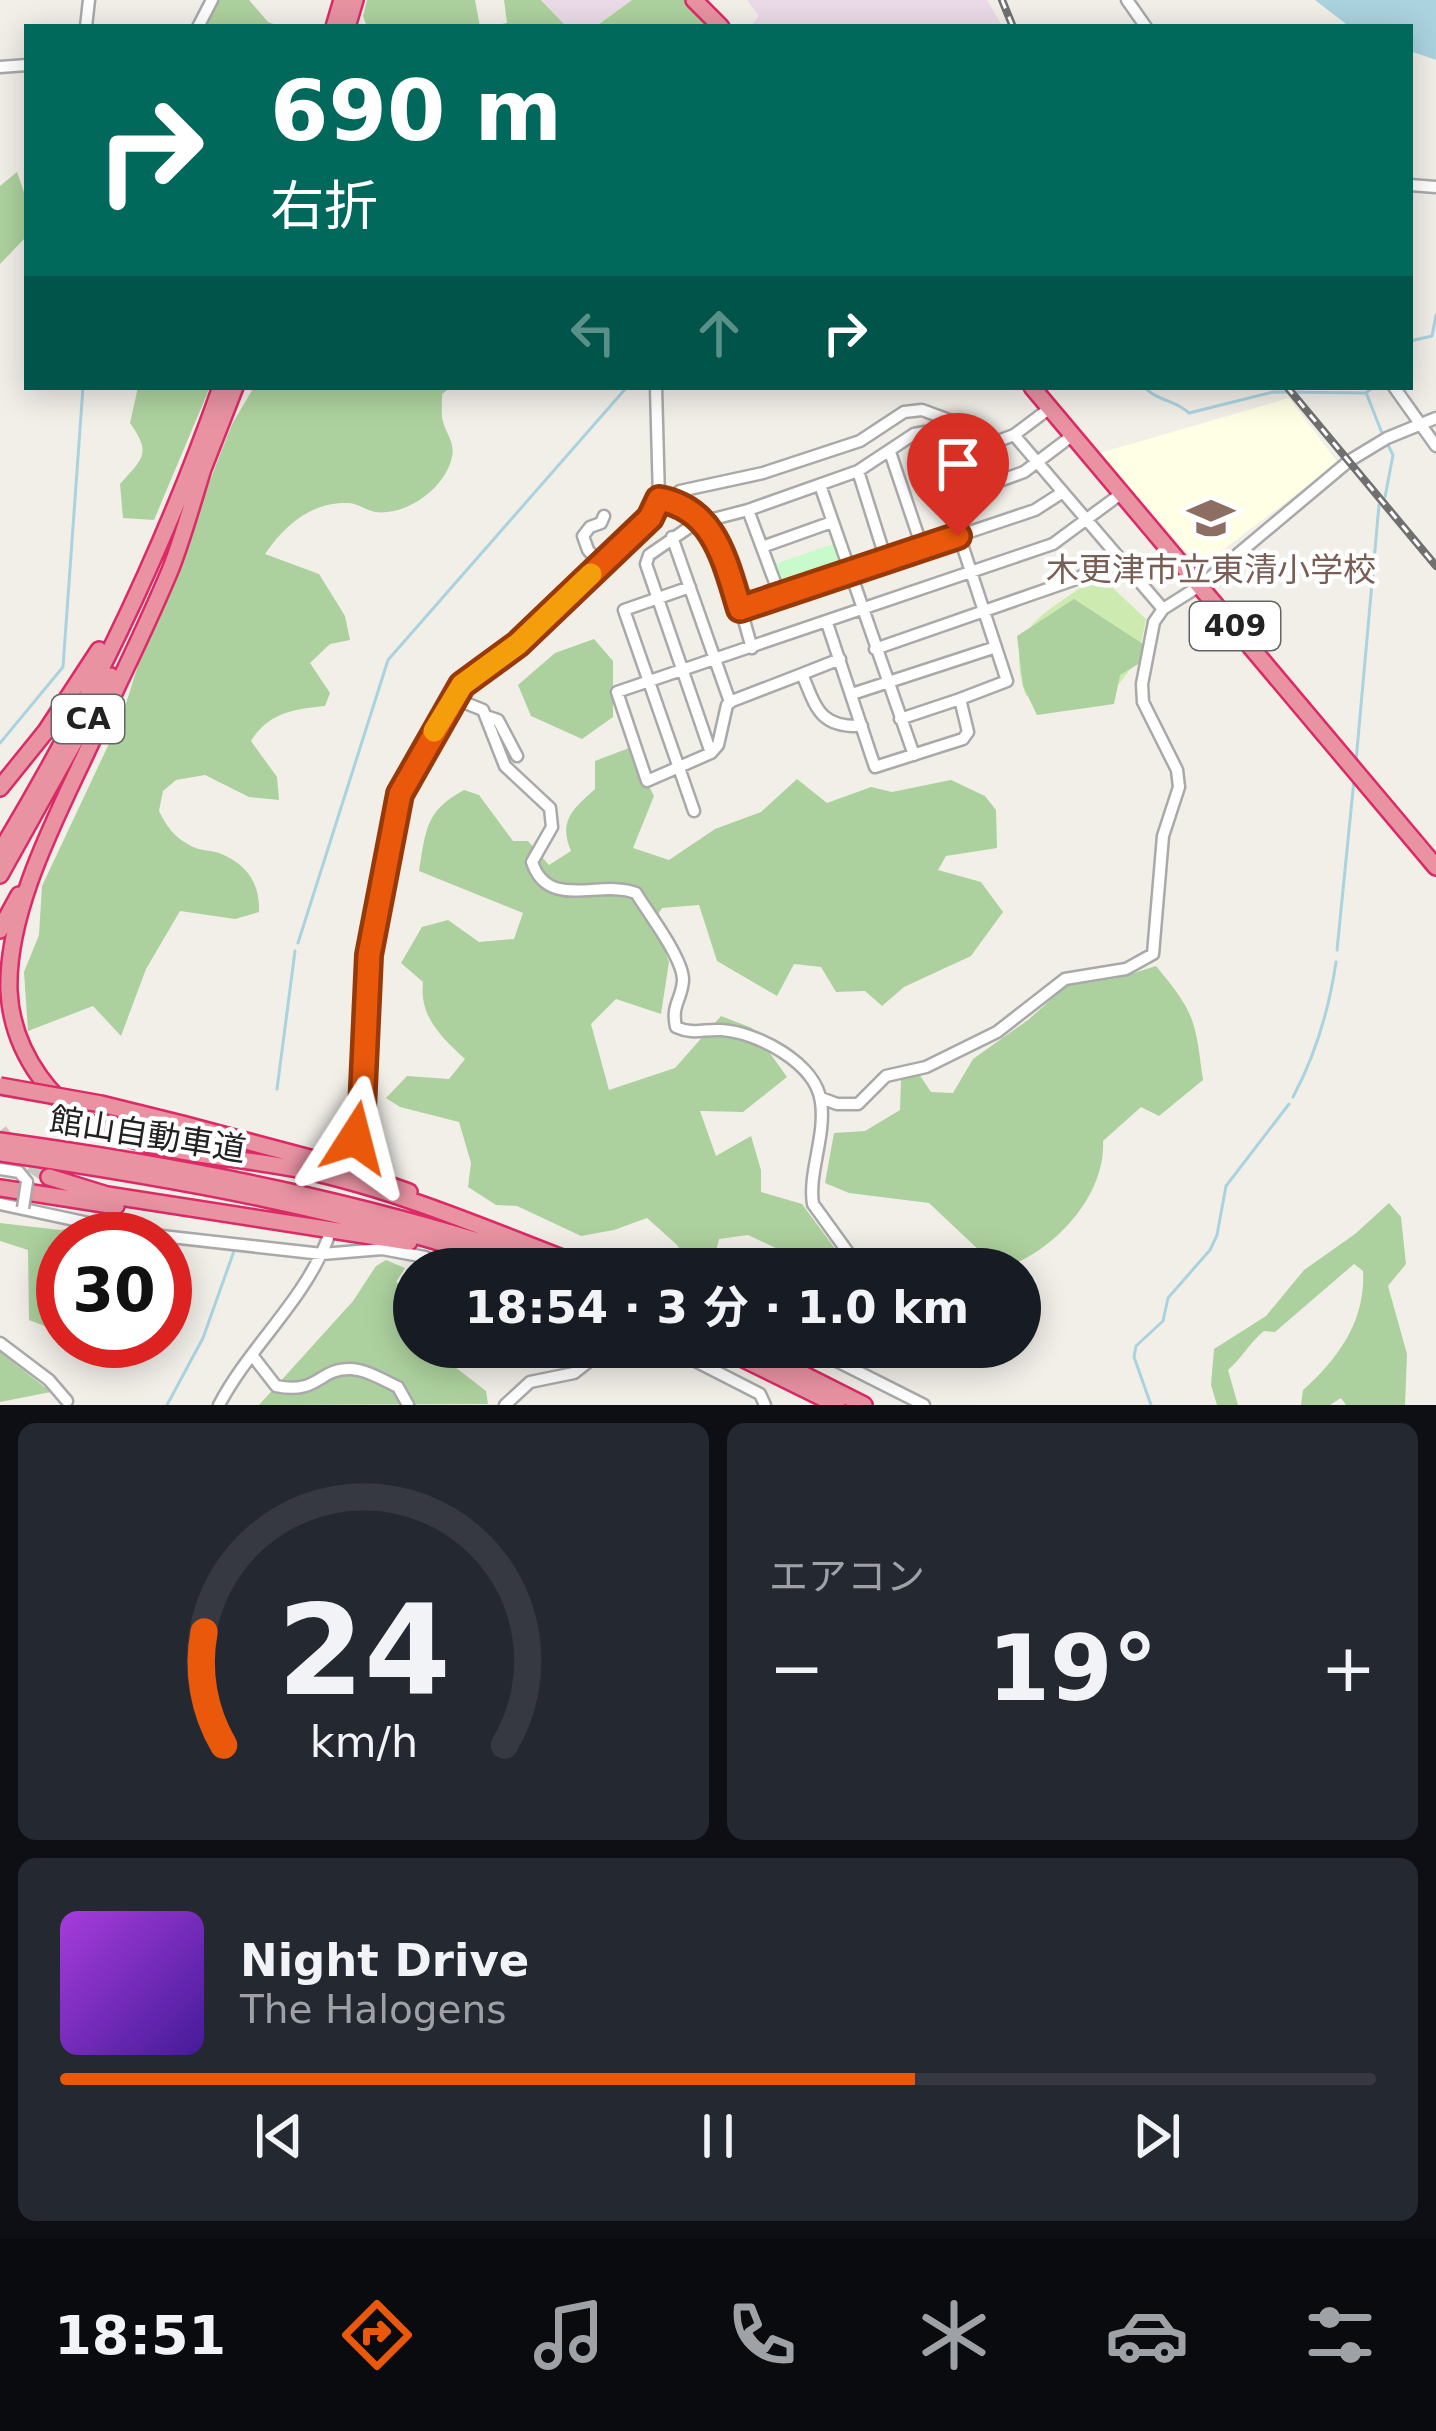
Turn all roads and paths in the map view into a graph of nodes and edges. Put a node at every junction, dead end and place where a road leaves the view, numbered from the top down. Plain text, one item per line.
1 (694, 0) edge
2 (718, 24) edge
3 (220, 390) edge
4 (235, 390) edge
5 (656, 390) edge
6 (1035, 390) edge
7 (1396, 390) edge
8 (1050, 408) junction
9 (1436, 418) edge
10 (1421, 426) junction
11 (925, 432) junction
12 (1014, 435) junction
13 (1073, 435) junction
14 (1436, 446) edge
15 (977, 449) junction
16 (890, 452) junction
17 (1038, 463) junction
18 (197, 468) junction
19 (858, 471) junction
20 (820, 485) junction
21 (1063, 492) junction
22 (1122, 493) junction
23 (663, 500) junction
24 (946, 500) junction
25 (748, 510) junction
26 (604, 516) dead end
27 (1088, 521) junction
28 (832, 522) junction
29 (704, 523) junction
30 (958, 536) junction
31 (672, 537) junction
32 (762, 547) junction
33 (922, 548) junction
34 (1114, 552) junction
35 (161, 555) junction
36 (886, 560) junction
37 (601, 565) junction
38 (849, 572) junction
39 (970, 575) junction
40 (1201, 586) junction
41 (690, 587) junction
42 (780, 596) junction
43 (657, 598) junction
44 (740, 609) junction
45 (1163, 609) junction
46 (861, 611) junction
47 (983, 612) junction
48 (827, 623) junction
49 (996, 647) junction
50 (752, 648) junction
51 (875, 650) junction
52 (716, 659) junction
53 (840, 659) junction
54 (682, 671) junction
55 (802, 674) junction
56 (649, 681) junction
57 (887, 682) junction
58 (852, 694) junction
59 (453, 698) junction
60 (960, 699) junction
61 (730, 703) junction
62 (489, 717) junction
63 (900, 719) junction
64 (862, 726) junction
65 (711, 754) junction
66 (914, 755) junction
67 (518, 756) dead end
68 (679, 769) junction
69 (0, 788) edge
70 (694, 812) dead end
71 (50, 833) junction
72 (0, 852) edge
73 (1436, 867) edge
74 (0, 875) edge
75 (0, 930) edge
76 (0, 1086) edge
77 (821, 1098) junction
78 (0, 1142) edge
79 (0, 1153) edge
80 (351, 1156) dead end
81 (0, 1169) edge
82 (50, 1177) tunnel mouth
83 (0, 1188) edge
84 (0, 1204) edge
85 (23, 1208) junction
86 (220, 1210) junction
87 (328, 1238) dead end
88 (511, 1240) junction
89 (442, 1248) edge
90 (458, 1248) edge
91 (499, 1248) edge
92 (533, 1248) edge
93 (845, 1248) edge
94 (393, 1251) edge
95 (322, 1254) junction
96 (0, 1343) edge
97 (252, 1355) junction
98 (580, 1368) edge
99 (709, 1368) edge
100 (762, 1368) edge
101 (793, 1368) edge
102 (846, 1368) edge
103 (903, 1400) edge
104 (66, 1404) edge
105 (219, 1405) edge
106 (408, 1405) edge
107 (505, 1405) edge
108 (765, 1405) edge
109 (837, 1405) edge
110 (864, 1405) edge
111 (924, 1405) edge

1 - 2 highway
3 - 18 highway, CA
4 - 18 highway, CA
5 - 23 street
6 - 8 highway, 409
7 - 10 street
8 - 12 street
8 - 13 highway, 409
9 - 10 street
10 - 14 street
10 - 40 street
11 - 15 street
11 - 16 street
11 - 24 street
12 - 15 street
12 - 17 street
13 - 17 street
13 - 22 highway, 409
15 - 23 street
16 - 19 street
16 - 33 street
17 - 21 street
17 - 24 street
18 - 35 highway, CA
18 - 69 highway
18 - 71 highway
19 - 20 street
19 - 36 street
20 - 25 street
20 - 28 street
21 - 27 street
21 - 30 street
22 - 27 street
22 - 40 highway, 409
23 - 29 street
23 - 37 street
24 - 30 street
25 - 29 street
25 - 32 street
26 - 37 street
27 - 34 street
27 - 39 street
28 - 32 street
28 - 38 street
29 - 31 street
29 - 44 street
30 - 33 street
30 - 39 street
31 - 41 street
31 - 43 street
32 - 42 street
33 - 36 street
34 - 45 street
34 - 47 street
35 - 72 highway, CA
35 - 74 highway, CA
36 - 38 street
37 - 59 street
38 - 42 street
38 - 46 street
39 - 46 street
39 - 47 street
40 - 45 street
40 - 73 highway, 409
41 - 43 street
41 - 52 street
42 - 44 street
43 - 54 street
43 - 56 street
44 - 50 street
45 - 77 street
46 - 48 street
46 - 51 street
47 - 49 street
47 - 51 street
48 - 50 street
48 - 53 street
49 - 57 street
49 - 60 street
50 - 52 street
51 - 57 street
52 - 54 street
52 - 61 street
53 - 55 street
53 - 58 street
54 - 56 street
54 - 65 street
55 - 61 street
55 - 64 street
56 - 68 street
56 - 68 street
57 - 58 street
57 - 63 street
58 - 64 street
59 - 62 street
59 - 80 street
60 - 63 street
60 - 66 street
61 - 65 street
62 - 67 street
62 - 77 street
63 - 66 street
64 - 66 street
65 - 68 street
68 - 70 street
71 - 75 highway
71 - 88 highway
76 - 88 highway, bridge
77 - 93 street
78 - 91 highway, 館山自動車道
79 - 90 highway, 館山自動車道
81 - 85 street, bridge
82 - 86 highway
83 - 86 highway
84 - 85 street
85 - 95 street
86 - 89 highway
87 - 95 street
88 - 92 highway
94 - 95 street
95 - 97 street
96 - 104 street
97 - 105 street
97 - 106 street
98 - 107 street
99 - 108 street
100 - 109 highway
101 - 110 highway
102 - 103 street
103 - 111 street

